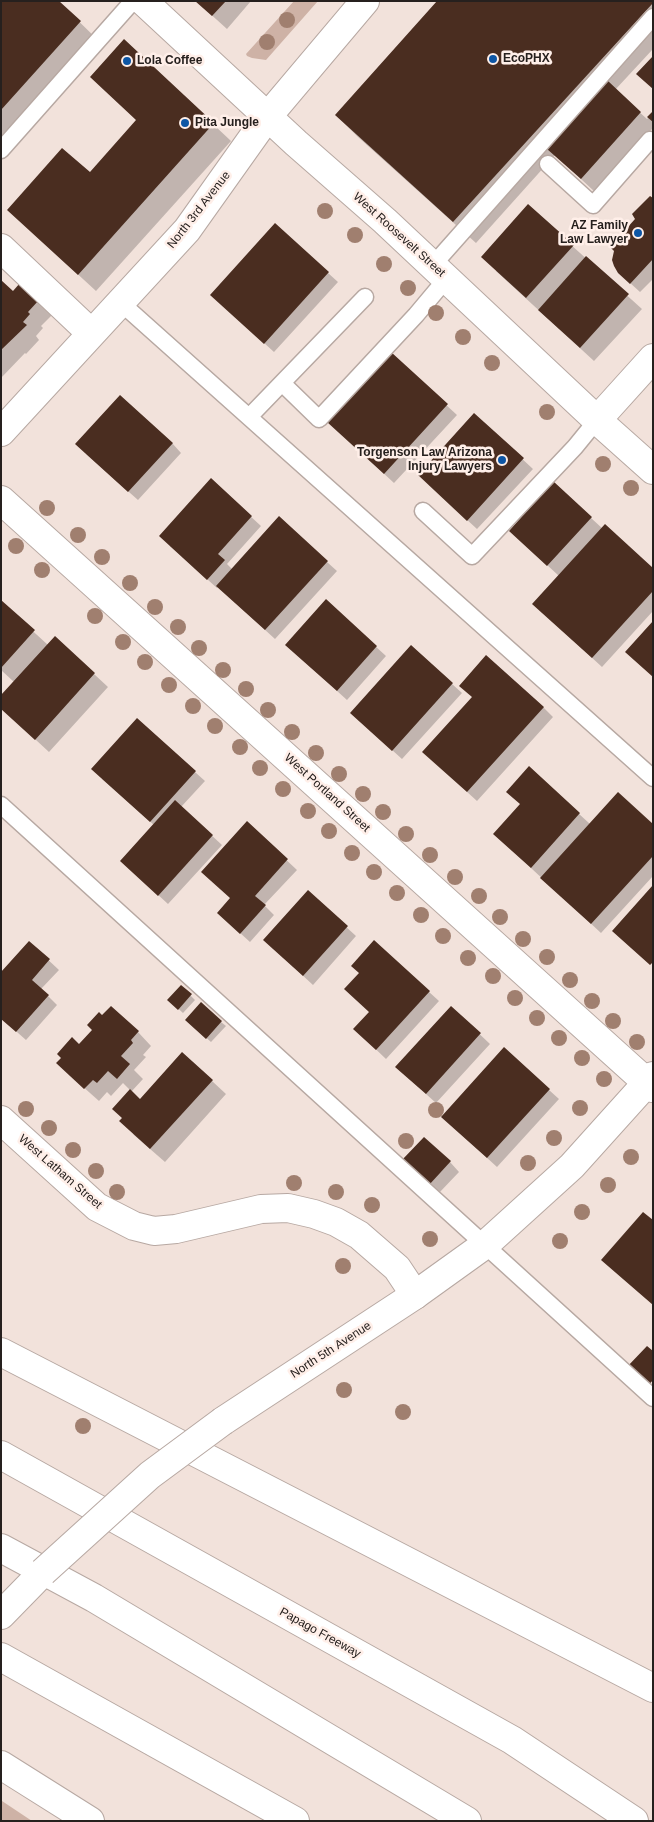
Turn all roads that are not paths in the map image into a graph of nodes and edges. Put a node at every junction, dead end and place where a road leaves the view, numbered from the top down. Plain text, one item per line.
1 (133, 1) edge
2 (143, 1) edge
3 (365, 1) edge
4 (653, 16) edge
5 (268, 116) junction
6 (653, 142) edge
7 (1, 150) edge
8 (548, 164) dead end
9 (1, 248) edge
10 (440, 272) junction
11 (365, 297) dead end
12 (120, 302) junction
13 (92, 333) junction
14 (653, 358) edge
15 (282, 383) junction
16 (249, 417) junction
17 (597, 420) junction
18 (1, 432) edge
19 (653, 470) edge
20 (1, 500) edge
21 (423, 511) dead end
22 (653, 778) edge
23 (1, 805) edge
24 (651, 1082) edge
25 (1, 1120) edge
26 (486, 1244) junction
27 (415, 1295) junction
28 (1, 1352) edge
29 (653, 1398) edge
30 (1, 1455) edge
31 (1, 1548) edge
32 (44, 1572) junction
33 (1, 1615) edge
34 (1, 1656) edge
35 (653, 1688) edge
36 (1, 1765) edge
37 (90, 1821) edge
38 (295, 1821) edge
39 (467, 1821) edge
40 (634, 1821) edge

1 - 7 lane
2 - 5 main road, West Roosevelt Street
3 - 5 main road, North 3rd Avenue
4 - 10 lane
5 - 10 main road, West Roosevelt Street
5 - 12 main road, North 3rd Avenue
6 - 8 lane
9 - 13 main road
10 - 15 lane
10 - 17 main road, West Roosevelt Street
11 - 15 lane
12 - 13 main road, North 3rd Avenue
12 - 16 lane
13 - 18 main road, North 3rd Avenue
14 - 17 main road
15 - 16 lane
16 - 22 lane
17 - 19 main road, West Roosevelt Street
17 - 21 lane
20 - 24 main road, West Portland Street
23 - 26 lane
24 - 26 main road, North 5th Avenue
25 - 27 main road, West Latham Street
26 - 27 main road, North 5th Avenue
26 - 29 lane
27 - 32 main road, North 5th Avenue, bridge
28 - 35 main road
30 - 40 main road, Papago Freeway
31 - 32 main road
32 - 33 main road, North 5th Avenue
32 - 39 main road
34 - 38 main road
36 - 37 main road

